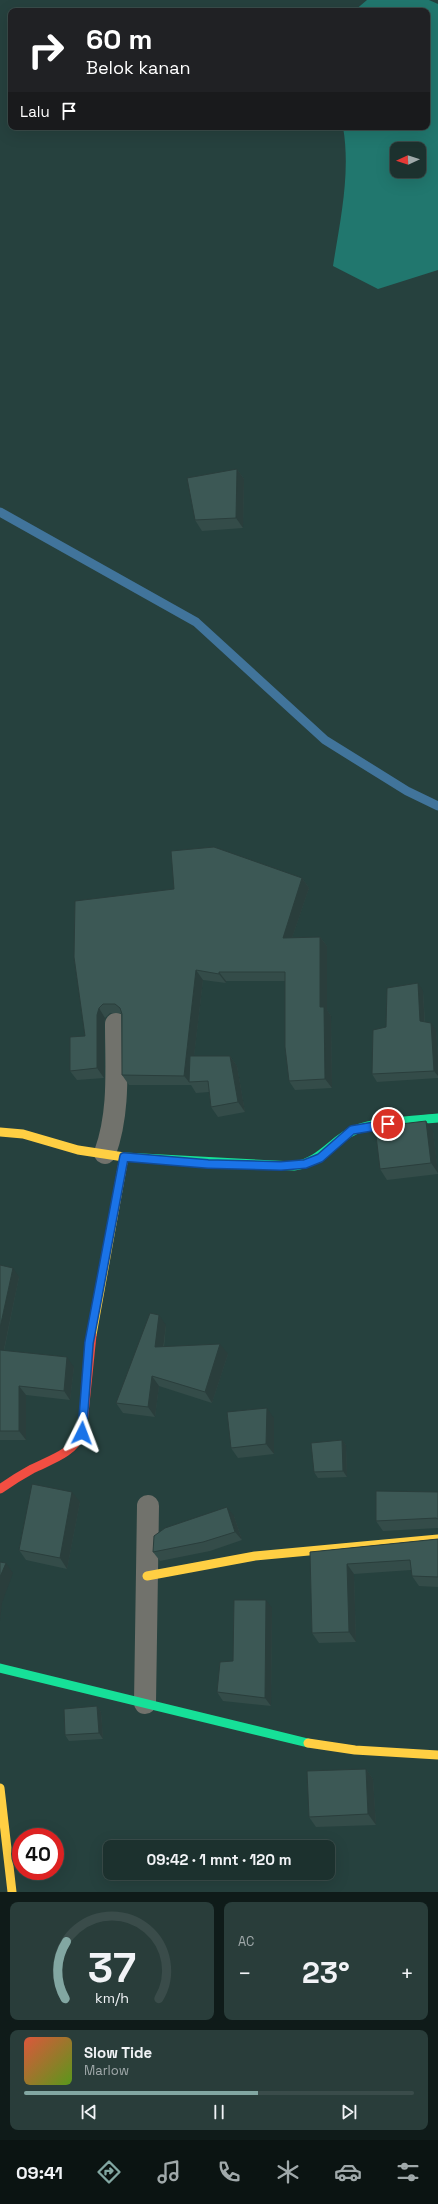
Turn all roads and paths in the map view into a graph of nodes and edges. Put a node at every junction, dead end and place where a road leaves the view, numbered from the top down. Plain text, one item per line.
1 (116, 1024) dead end
2 (438, 1118) edge
3 (0, 1132) edge
4 (115, 1155) junction
5 (0, 1489) edge
6 (148, 1506) dead end
7 (438, 1539) edge
8 (147, 1576) junction
9 (0, 1668) edge
10 (144, 1703) junction
11 (438, 1755) edge
12 (0, 1788) edge
13 (12, 1892) edge

1 - 4 street
2 - 4 street
3 - 4 street
4 - 5 street
6 - 8 street
7 - 8 street
8 - 10 street
9 - 10 street
10 - 11 street
12 - 13 street

